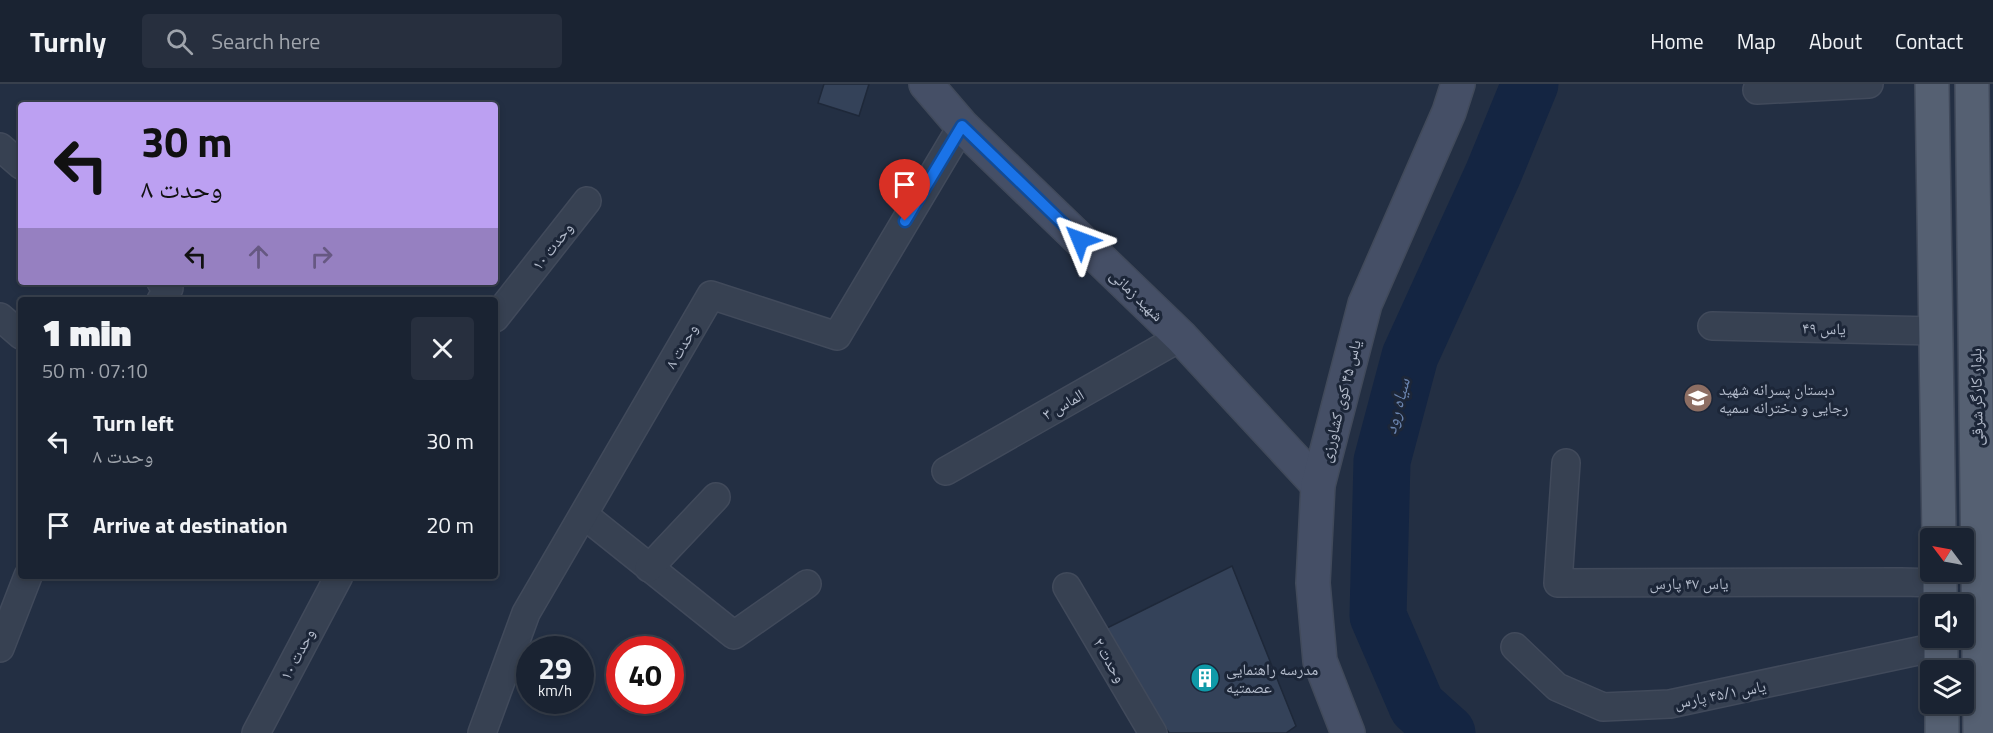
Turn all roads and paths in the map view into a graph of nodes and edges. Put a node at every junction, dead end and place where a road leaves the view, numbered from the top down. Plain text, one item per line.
1 (1458, 84) edge
2 (1869, 84) edge
3 (1932, 84) edge
4 (1972, 84) edge
5 (934, 86) edge
6 (1757, 90) dead end
7 (962, 126) junction
8 (1983, 144) edge
9 (0, 147) edge
10 (18, 162) edge
11 (587, 201) dead end
12 (498, 314) edge
13 (0, 317) edge
14 (1712, 326) dead end
15 (1935, 331) junction
16 (18, 332) edge
17 (1181, 338) junction
18 (1566, 463) dead end
19 (946, 471) dead end
20 (1318, 485) junction
21 (716, 497) dead end
22 (584, 515) junction
23 (1939, 528) edge
24 (649, 568) junction
25 (27, 579) edge
26 (337, 579) edge
27 (807, 584) dead end
28 (1940, 586) edge
29 (1067, 587) dead end
30 (1515, 647) dead end
31 (0, 648) edge
32 (1941, 651) edge
33 (1986, 662) edge
34 (1980, 722) edge
35 (490, 729) edge
36 (256, 733) edge
37 (1153, 733) edge
38 (1348, 733) edge

1 - 20 street, یاس ۴۵ کوی کشاورزی
2 - 6 street
3 - 15 main road
4 - 8 main road, بلوار کارگر شرقی
5 - 7 street, شهید زمانی
7 - 17 street, شهید زمانی
7 - 22 street, وحدت ۸
8 - 33 main road, بلوار کارگر شرقی
9 - 10 street
11 - 12 street, وحدت ۱۰
13 - 16 street
14 - 15 street, یاس ۴۹
15 - 23 main road
17 - 19 street, الماس ۳
17 - 20 street, شهید زمانی
18 - 28 street, یاس ۴۷ پارس
20 - 38 street, یاس ۴۵ کوی کشاورزی
21 - 24 street
22 - 24 street
22 - 35 street, وحدت ۸
24 - 27 street
25 - 31 street
26 - 36 street, وحدت ۱۰
29 - 37 street, وحدت ۲
30 - 32 street, یاس ۴۵/۱ پارس
33 - 34 main road, بلوار کارگر شرقی

